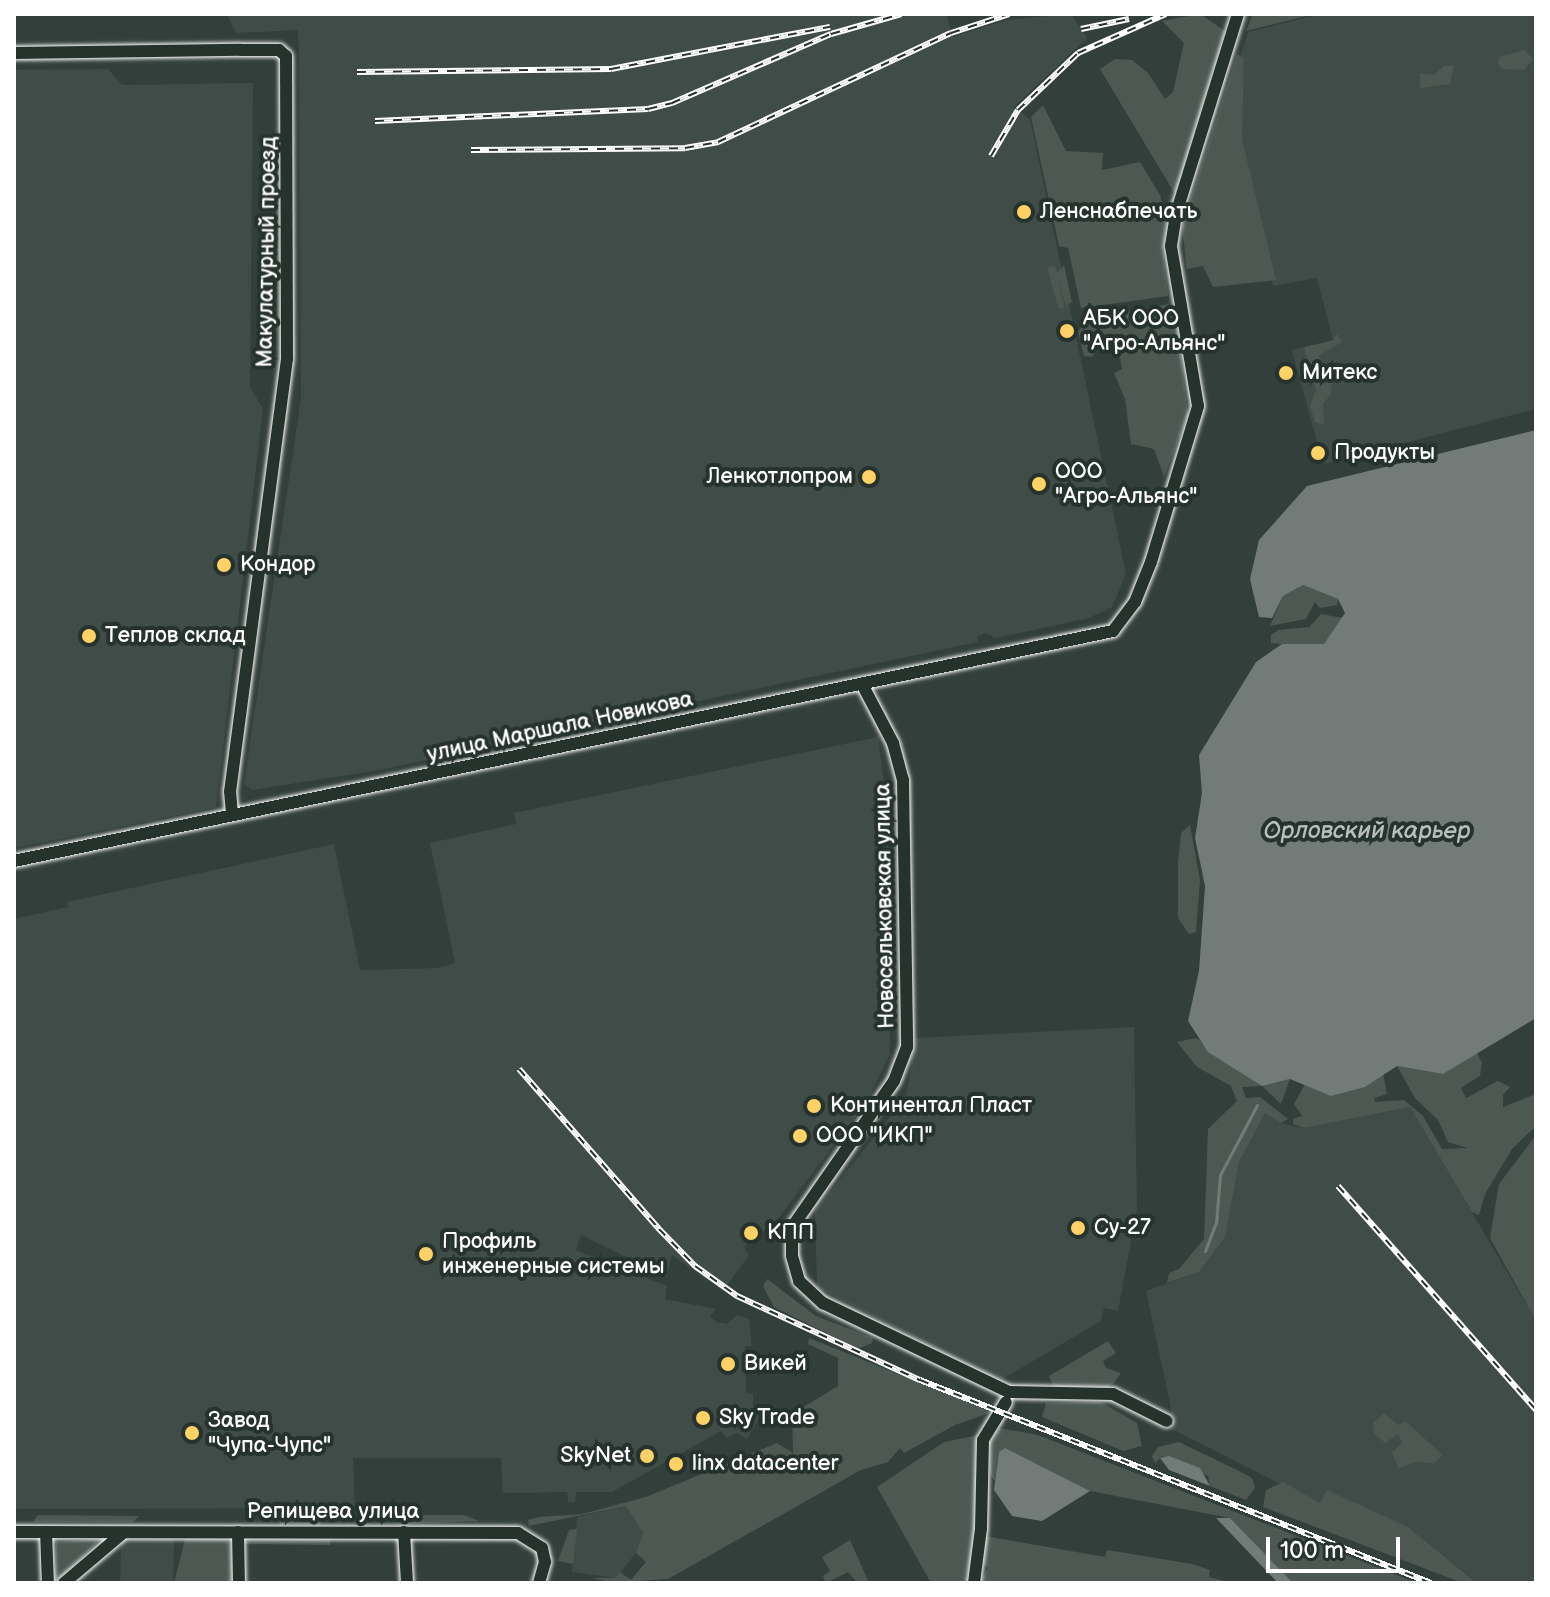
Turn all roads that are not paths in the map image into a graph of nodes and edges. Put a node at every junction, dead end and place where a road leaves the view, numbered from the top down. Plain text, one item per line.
1 (1238, 14) edge
2 (14, 53) edge
3 (862, 684) junction
4 (232, 815) junction
5 (14, 861) edge
6 (1006, 1402) dead end
7 (1167, 1421) dead end
8 (14, 1532) edge
9 (46, 1532) junction
10 (126, 1532) junction
11 (238, 1532) junction
12 (404, 1532) junction
13 (48, 1583) edge
14 (64, 1583) edge
15 (239, 1583) edge
16 (407, 1583) edge
17 (539, 1583) edge
18 (974, 1583) edge

1 - 3 street, улица Маршала Новикова
2 - 4 street, Макулатурный проезд
3 - 4 street, улица Маршала Новикова
3 - 7 street, Новосельковская улица
4 - 5 street, улица Маршала Новикова
6 - 18 street
8 - 9 street, Репищева улица
9 - 10 street, Репищева улица
9 - 13 street
10 - 11 street, Репищева улица
10 - 14 street
11 - 12 street, Репищева улица
11 - 15 street
12 - 16 street
12 - 17 street, Репищева улица

